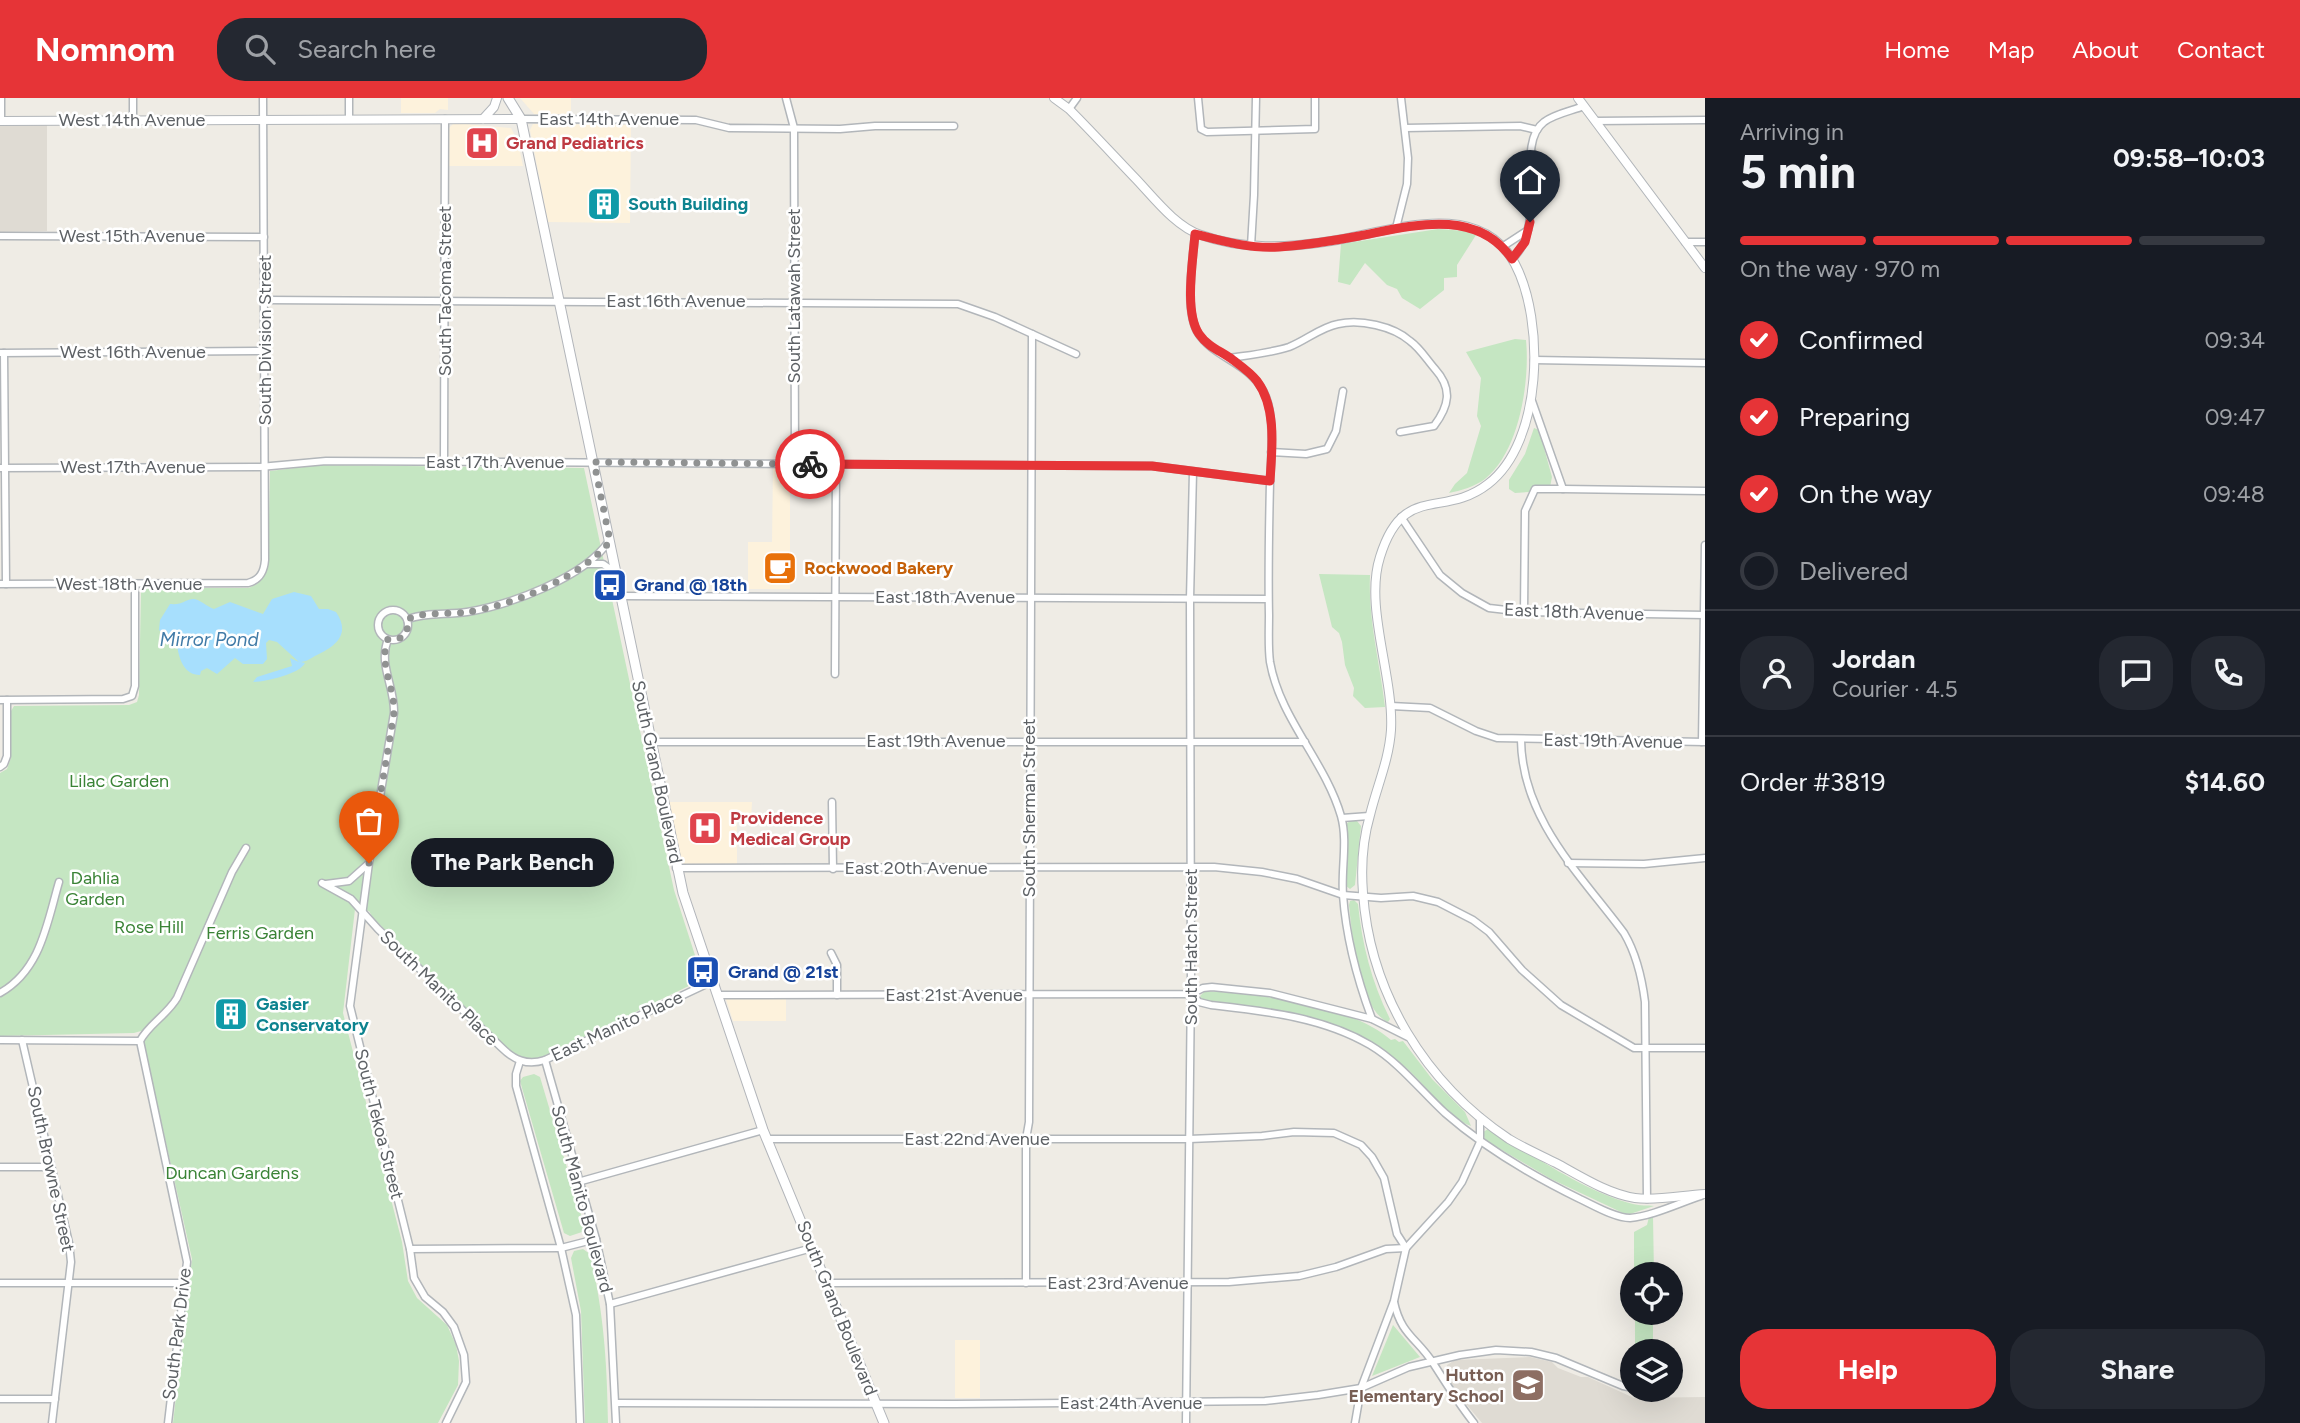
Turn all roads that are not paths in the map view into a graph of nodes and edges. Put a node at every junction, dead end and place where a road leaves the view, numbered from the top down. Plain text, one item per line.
1 (1, 98) edge
2 (133, 98) edge
3 (263, 98) edge
4 (349, 98) edge
5 (497, 98) edge
6 (509, 98) edge
7 (786, 98) edge
8 (1054, 98) edge
9 (1077, 98) edge
10 (1198, 98) edge
11 (1256, 98) edge
12 (1315, 98) edge
13 (1401, 98) edge
14 (1578, 98) edge
15 (1584, 106) junction
16 (1069, 109) junction
17 (349, 119) junction
18 (483, 119) junction
19 (521, 119) junction
20 (133, 120) junction
21 (263, 120) junction
22 (445, 120) junction
23 (1705, 120) edge
24 (1, 121) edge
25 (1595, 121) junction
26 (954, 126) dead end
27 (794, 128) junction
28 (1405, 128) junction
29 (1536, 130) junction
30 (1256, 131) junction
31 (1396, 228) junction
32 (1529, 228) junction
33 (1195, 234) junction
34 (0, 236) edge
35 (264, 237) junction
36 (1685, 242) junction
37 (1705, 242) edge
38 (1251, 246) junction
39 (1502, 247) junction
40 (1512, 259) junction
41 (1705, 268) edge
42 (265, 300) junction
43 (446, 300) junction
44 (558, 300) junction
45 (794, 302) junction
46 (1032, 334) junction
47 (265, 351) junction
48 (2, 353) edge
49 (1076, 354) dead end
50 (1230, 358) junction
51 (1534, 360) junction
52 (1705, 363) edge
53 (1343, 391) dead end
54 (1532, 401) junction
55 (1400, 432) dead end
56 (1271, 452) junction
57 (444, 462) junction
58 (594, 462) junction
59 (795, 464) junction
60 (836, 464) junction
61 (1030, 465) junction
62 (265, 467) junction
63 (2, 468) edge
64 (1193, 472) junction
65 (1270, 481) junction
66 (1563, 489) junction
67 (1705, 491) edge
68 (1401, 517) junction
69 (610, 541) junction
70 (1705, 545) edge
71 (583, 565) junction
72 (616, 573) junction
73 (257, 579) joint
74 (3, 584) edge
75 (135, 584) junction
76 (621, 596) junction
77 (835, 596) junction
78 (1030, 598) junction
79 (1190, 598) junction
80 (1268, 599) junction
81 (1524, 612) junction
82 (1704, 615) edge
83 (408, 619) junction
84 (388, 639) junction
85 (835, 674) dead end
86 (4, 700) edge
87 (1391, 706) junction
88 (1030, 740) junction
89 (1521, 740) junction
90 (651, 742) junction
91 (1305, 742) junction
92 (1703, 742) edge
93 (1190, 743) junction
94 (2, 766) edge
95 (832, 802) dead end
96 (1369, 816) junction
97 (1342, 818) junction
98 (246, 848) dead end
99 (1705, 858) edge
100 (369, 863) junction
101 (1568, 863) junction
102 (676, 868) junction
103 (1029, 868) junction
104 (1191, 868) junction
105 (833, 869) junction
106 (59, 882) dead end
107 (1343, 895) junction
108 (1363, 896) junction
109 (362, 912) junction
110 (831, 953) dead end
111 (713, 981) junction
112 (0, 992) edge
113 (1191, 994) junction
114 (717, 995) junction
115 (837, 995) junction
116 (1028, 995) junction
117 (1372, 1018) junction
118 (1408, 1037) junction
119 (0, 1040) edge
120 (22, 1040) junction
121 (140, 1041) junction
122 (1705, 1048) edge
123 (1645, 1049) junction
124 (545, 1060) junction
125 (520, 1061) junction
126 (1480, 1117) junction
127 (764, 1134) junction
128 (1026, 1139) junction
129 (1189, 1139) junction
130 (1480, 1142) junction
131 (0, 1167) edge
132 (50, 1167) junction
133 (578, 1182) junction
134 (1705, 1194) edge
135 (1647, 1199) junction
136 (596, 1240) junction
137 (561, 1248) junction
138 (812, 1248) junction
139 (1406, 1248) junction
140 (410, 1250) junction
141 (0, 1283) edge
142 (70, 1283) junction
143 (185, 1283) junction
144 (826, 1283) junction
145 (1026, 1283) junction
146 (1188, 1283) junction
147 (1394, 1301) junction
148 (610, 1304) junction
149 (1432, 1361) junction
150 (1620, 1385) edge
151 (1361, 1388) junction
152 (0, 1399) edge
153 (55, 1399) junction
154 (1187, 1402) junction
155 (616, 1404) junction
156 (876, 1404) junction
157 (52, 1423) edge
158 (168, 1423) edge
159 (446, 1423) edge
160 (580, 1423) edge
161 (616, 1423) edge
162 (884, 1423) edge
163 (1186, 1423) edge
164 (1355, 1423) edge
165 (1474, 1423) edge

1 - 24 street
2 - 20 street
3 - 21 street, South Division Street
4 - 17 street
5 - 18 street
6 - 19 main road, South Grand Boulevard
7 - 27 street, South Latawah Street
8 - 16 street
9 - 16 street
10 - 30 street
11 - 30 street
12 - 30 street
13 - 28 street
14 - 15 street
15 - 25 street
15 - 29 street
16 - 33 street
17 - 21 street, East 14th Avenue
17 - 22 street, East 14th Avenue
18 - 19 street, East 14th Avenue
18 - 22 street, East 14th Avenue
19 - 27 street, East 14th Avenue
19 - 44 main road, South Grand Boulevard
20 - 21 street, West 14th Avenue
20 - 24 street, West 14th Avenue
21 - 35 street, South Division Street
22 - 43 street, South Tacoma Street
23 - 25 street
25 - 36 street
26 - 27 street, East 14th Avenue
27 - 45 street, South Latawah Street
28 - 29 street
28 - 31 street
29 - 32 street
30 - 38 street
31 - 38 street
31 - 39 street
32 - 39 street
32 - 40 street
33 - 38 street
33 - 50 street
34 - 35 street, West 15th Avenue
35 - 42 street, South Division Street
36 - 37 street
36 - 41 street
39 - 40 street
40 - 51 street
42 - 43 street, East 16th Avenue
42 - 47 street, South Division Street
43 - 44 street, East 16th Avenue
43 - 57 street, South Tacoma Street
44 - 45 street, East 16th Avenue
44 - 58 main road, South Grand Boulevard
45 - 46 street, East 16th Avenue
45 - 59 street, South Latawah Street
46 - 49 street, East 16th Avenue
46 - 61 street, South Sherman Street
47 - 48 street, West 16th Avenue
47 - 62 street, South Division Street
48 - 63 street
50 - 55 street
50 - 56 street
51 - 52 street
51 - 54 street
53 - 56 street
54 - 66 street
54 - 68 street
56 - 65 street
57 - 58 street, East 17th Avenue
57 - 62 street, East 17th Avenue
58 - 59 street, East 17th Avenue
58 - 69 main road, South Grand Boulevard
59 - 60 street, East 17th Avenue
60 - 61 street, East 17th Avenue
60 - 77 street
61 - 64 street, East 17th Avenue
61 - 78 street, South Sherman Street
62 - 63 street, West 17th Avenue
62 - 73 street, South Division Street
63 - 74 street
64 - 65 street, East 17th Avenue
64 - 79 street, South Hatch Street
65 - 80 street
66 - 67 street
66 - 81 street
68 - 81 street, East 18th Avenue
68 - 87 street
69 - 71 street
69 - 72 main road, South Grand Boulevard
70 - 82 street
71 - 72 street
71 - 83 street
72 - 76 main road, South Grand Boulevard
73 - 75 street, West 18th Avenue
74 - 75 street, West 18th Avenue
75 - 86 street
76 - 77 street, East 18th Avenue
76 - 90 main road, South Grand Boulevard
77 - 78 street, East 18th Avenue
77 - 85 street
78 - 79 street, East 18th Avenue
78 - 88 street, South Sherman Street
79 - 80 street, East 18th Avenue
79 - 93 street, South Hatch Street
80 - 91 street
81 - 82 street, East 18th Avenue
82 - 92 street
83 - 84 street
83 - 84 street
84 - 100 street, South Tekoa Street
86 - 94 street
87 - 89 street, East 19th Avenue
87 - 96 street
88 - 90 street, East 19th Avenue
88 - 93 street, East 19th Avenue
88 - 103 street, South Sherman Street
89 - 92 street, East 19th Avenue
89 - 101 street
90 - 102 main road, South Grand Boulevard
91 - 93 street, East 19th Avenue
91 - 97 street
93 - 104 street, South Hatch Street
95 - 105 street
96 - 97 street
96 - 108 street
97 - 107 street
98 - 121 street
99 - 101 street
100 - 109 street, South Tekoa Street
100 - 109 street, South Manito Place
101 - 123 street
102 - 105 street, East 20th Avenue
102 - 111 main road, South Grand Boulevard
103 - 104 street, East 20th Avenue
103 - 105 street, East 20th Avenue
103 - 116 street, South Sherman Street
104 - 107 street, East 20th Avenue
104 - 113 street, South Hatch Street
106 - 112 street
107 - 108 street, East 20th Avenue
107 - 117 street
108 - 118 street
108 - 123 street, East 20th Avenue
109 - 125 street, South Manito Place
109 - 140 street, South Tekoa Street
110 - 115 street
111 - 114 main road, South Grand Boulevard
111 - 124 street, East Manito Place
113 - 116 street, East 21st Avenue
113 - 117 street
113 - 129 street, South Hatch Street
113 - 130 street
114 - 115 street, East 21st Avenue
114 - 127 main road, South Grand Boulevard
115 - 116 street, East 21st Avenue
116 - 128 street, South Sherman Street
117 - 118 street
118 - 126 street
119 - 120 street
120 - 121 street
120 - 132 street, South Browne Street
121 - 143 street, South Park Drive
122 - 123 street
123 - 135 street
124 - 125 street, East Manito Place
124 - 133 street, South Manito Boulevard
125 - 137 street, South Manito Boulevard
126 - 130 street
126 - 135 street
127 - 128 street, East 22nd Avenue
127 - 133 street, East 22nd Avenue
127 - 138 main road, South Grand Boulevard
128 - 129 street, East 22nd Avenue
128 - 145 street, South Sherman Street
129 - 139 street, East 22nd Avenue
129 - 146 street, South Hatch Street
130 - 134 street
130 - 139 street
131 - 132 street
132 - 142 street, South Browne Street
133 - 136 street, South Manito Boulevard
134 - 135 street
136 - 137 street
136 - 148 street, South Manito Boulevard
137 - 140 street
137 - 160 street, South Manito Boulevard
138 - 144 main road, South Grand Boulevard
138 - 148 street
139 - 146 street, East 23rd Avenue
139 - 147 street
140 - 159 street, South Tekoa Street
141 - 142 street
142 - 143 street
142 - 153 street, South Browne Street
143 - 158 street, South Park Drive
144 - 145 street, East 23rd Avenue
144 - 156 main road, South Grand Boulevard
145 - 146 street, East 23rd Avenue
146 - 154 street, South Hatch Street
147 - 149 street
147 - 151 street
148 - 155 street, South Manito Boulevard
149 - 150 street, East 24th Avenue
149 - 151 street, East 24th Avenue
149 - 165 street
151 - 154 street, East 24th Avenue
151 - 164 street
152 - 153 street
153 - 157 street, South Browne Street
154 - 156 street, East 24th Avenue
154 - 163 street, South Hatch Street
155 - 156 street, East 24th Avenue
155 - 161 street, South Manito Boulevard
156 - 162 main road, South Grand Boulevard

